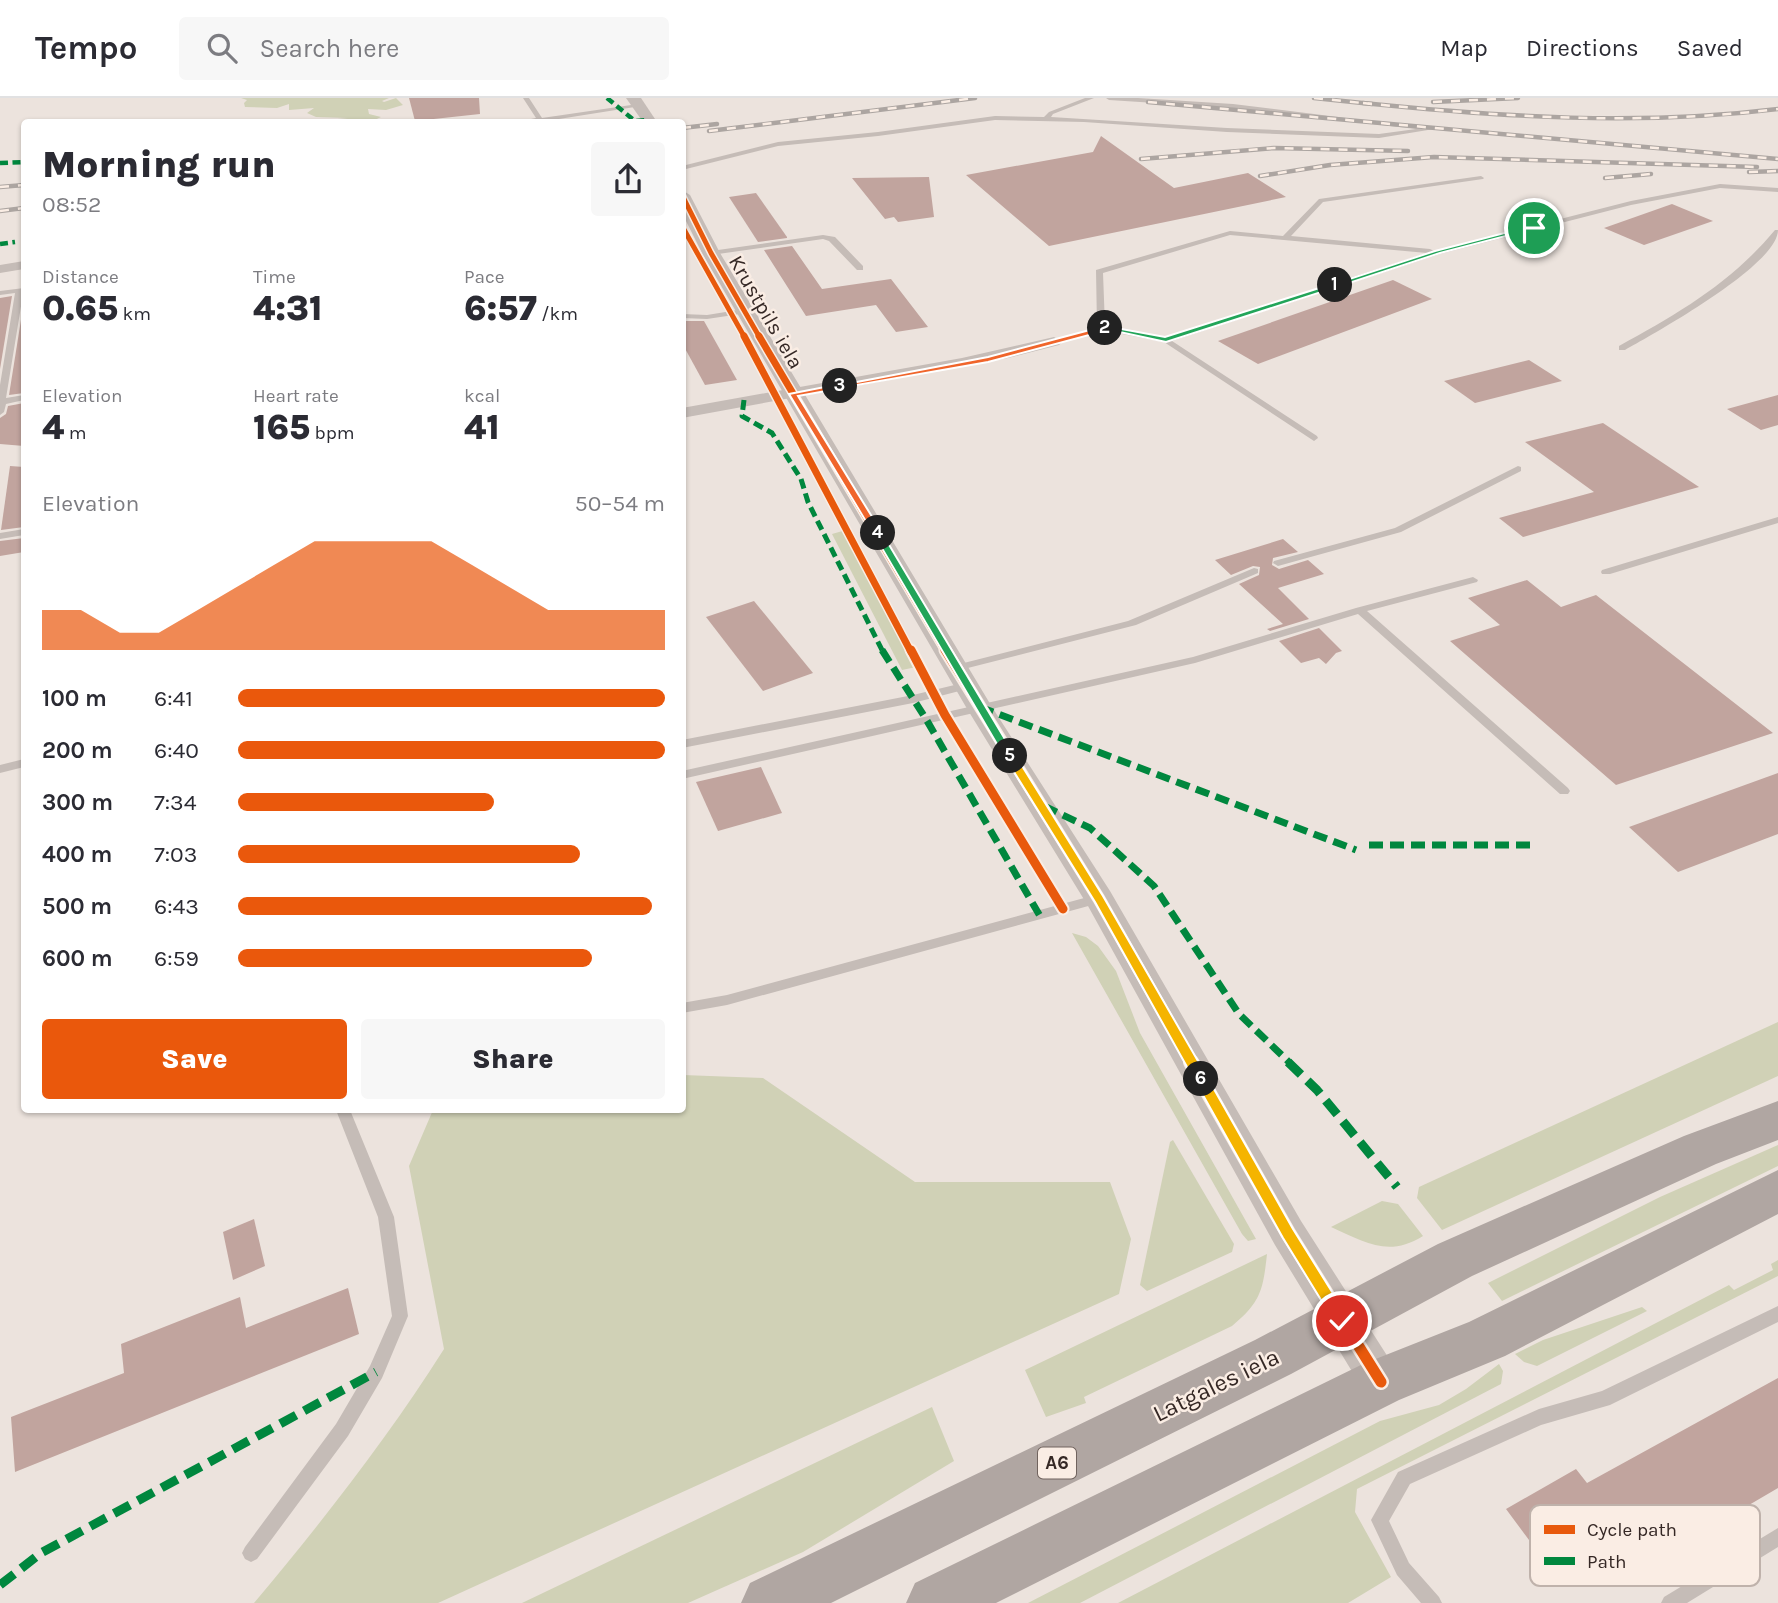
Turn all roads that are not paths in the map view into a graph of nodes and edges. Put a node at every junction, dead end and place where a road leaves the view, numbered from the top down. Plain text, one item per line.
1 (526, 98) edge
2 (1091, 98) edge
3 (1109, 98) edge
4 (636, 102) edge
5 (539, 119) edge
6 (545, 119) edge
7 (647, 119) edge
8 (1046, 119) junction
9 (686, 167) edge
10 (1481, 178) dead end
11 (1778, 190) edge
12 (686, 208) edge
13 (1778, 232) edge
14 (1284, 238) junction
15 (1437, 252) junction
16 (711, 253) junction
17 (21, 265) edge
18 (0, 268) edge
19 (860, 268) dead end
20 (21, 290) edge
21 (0, 293) edge
22 (21, 295) edge
23 (744, 311) junction
24 (686, 316) edge
25 (1101, 328) junction
26 (1166, 340) junction
27 (1054, 342) joint
28 (1622, 348) dead end
29 (793, 394) junction
30 (21, 399) edge
31 (1, 402) edge
32 (0, 412) edge
33 (686, 412) edge
34 (1314, 438) dead end
35 (1518, 469) dead end
36 (1778, 520) edge
37 (21, 532) edge
38 (0, 536) edge
39 (1278, 563) dead end
40 (1254, 571) dead end
41 (1606, 572) dead end
42 (1473, 580) dead end
43 (1360, 610) junction
44 (962, 677) junction
45 (979, 707) junction
46 (686, 743) edge
47 (21, 763) edge
48 (0, 769) edge
49 (686, 774) edge
50 (1564, 790) dead end
51 (1099, 899) junction
52 (686, 1007) edge
53 (344, 1113) edge
54 (1778, 1119) edge
55 (1778, 1191) edge
56 (1778, 1314) edge
57 (1342, 1321) junction
58 (1381, 1382) junction
59 (1778, 1537) edge
60 (1760, 1548) edge
61 (251, 1553) dead end
62 (1698, 1586) edge
63 (770, 1603) edge
64 (935, 1603) edge
65 (1433, 1603) edge
66 (1670, 1603) edge

1 - 5 lane
2 - 8 lane
3 - 8 lane
4 - 6 lane
4 - 7 street
8 - 9 lane
10 - 14 lane
11 - 15 lane
12 - 16 street, Krustpils iela
13 - 28 lane
14 - 15 lane
14 - 25 lane
15 - 26 lane
16 - 19 lane
16 - 23 street, Krustpils iela
17 - 18 street
20 - 21 lane
22 - 31 lane
23 - 24 lane
23 - 29 street, Krustpils iela
25 - 26 lane
25 - 27 lane
26 - 34 lane
27 - 29 street
29 - 33 street
29 - 44 street, Krustpils iela
30 - 31 lane
31 - 32 lane
35 - 39 lane
36 - 41 lane
37 - 38 lane
40 - 44 lane
42 - 43 lane
43 - 45 lane
43 - 50 lane
44 - 45 street, Krustpils iela
44 - 46 lane
45 - 49 lane
45 - 51 street, Krustpils iela
47 - 48 lane
51 - 52 lane
51 - 57 street, Krustpils iela
53 - 61 lane
54 - 57 highway, Latgales iela / A6
55 - 58 highway
56 - 65 lane
57 - 58 street, Krustpils iela
57 - 63 highway, Latgales iela / A6
58 - 64 highway
59 - 60 lane
62 - 66 lane

